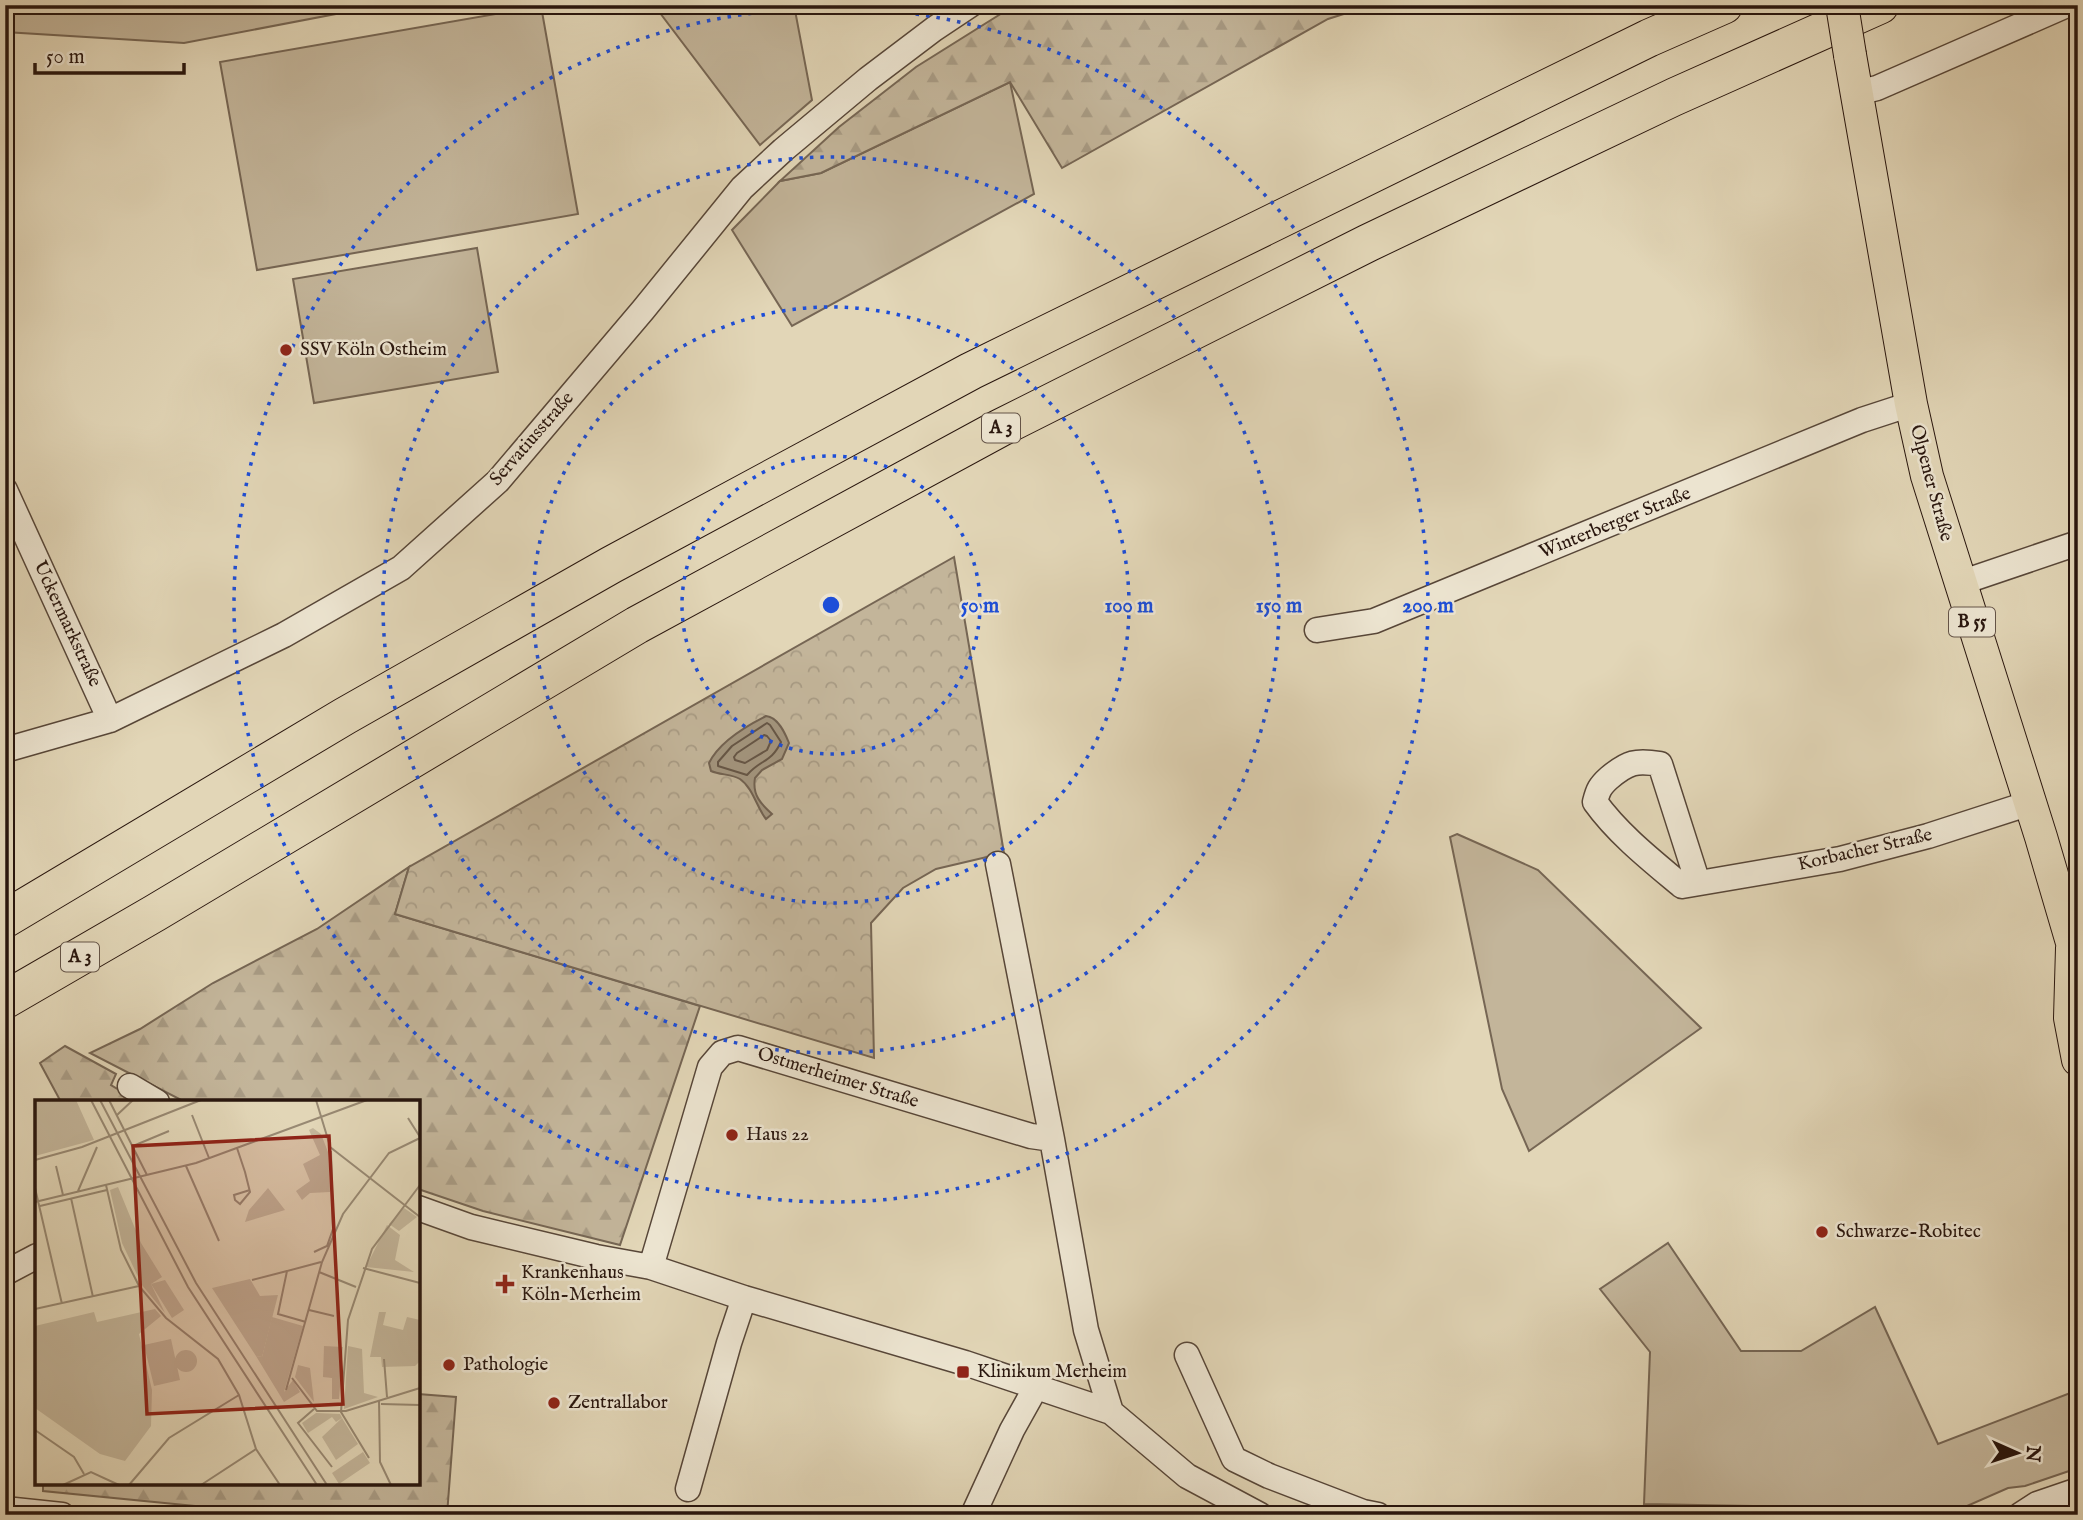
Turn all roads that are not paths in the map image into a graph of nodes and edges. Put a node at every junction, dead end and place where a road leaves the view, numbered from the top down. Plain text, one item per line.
1 (970, 5) edge
2 (1724, 5) edge
3 (1842, 5) edge
4 (1880, 5) edge
5 (2067, 5) edge
6 (1857, 93) junction
7 (1911, 404) junction
8 (5, 491) edge
9 (2078, 543) edge
10 (1960, 583) junction
11 (1317, 630) dead end
12 (110, 720) junction
13 (5, 750) edge
14 (2030, 803) junction
15 (998, 864) dead end
16 (1698, 883) junction
17 (5, 919) edge
18 (2075, 956) edge
19 (5, 1000) edge
20 (2078, 1060) edge
21 (130, 1086) dead end
22 (154, 1100) edge
23 (1052, 1139) junction
24 (420, 1209) edge
25 (35, 1257) edge
26 (651, 1267) junction
27 (5, 1273) edge
28 (744, 1298) junction
29 (1187, 1355) dead end
30 (1036, 1387) junction
31 (1111, 1412) junction
32 (688, 1489) dead end
33 (2078, 1490) edge
34 (5, 1509) edge
35 (62, 1515) edge
36 (972, 1515) edge
37 (1260, 1515) edge
38 (1378, 1515) edge
39 (2020, 1515) edge

1 - 12 street, Servatiusstraße
2 - 17 highway
3 - 6 main road, Olpener Straße / B 55, bridge
4 - 19 highway, A 3
5 - 6 street
6 - 7 main road, Olpener Straße / B 55
7 - 10 main road, Olpener Straße / B 55
7 - 11 street, Winterberger Straße
8 - 12 street, Uckermarkstraße
9 - 10 street
10 - 14 main road, Olpener Straße / B 55
12 - 13 street, Servatiusstraße
14 - 16 street, Korbacher Straße
14 - 18 main road, Olpener Straße / B 55
15 - 23 street
16 - 16 street, Korbacher Straße
18 - 20 main road, Olpener Straße / B 55
21 - 22 street
23 - 26 street, Ostmerheimer Straße
23 - 31 street
24 - 26 street
25 - 27 street
26 - 28 street
28 - 30 street
28 - 32 street
29 - 38 street
30 - 31 street
30 - 36 street
31 - 37 street
33 - 39 street
34 - 35 street

